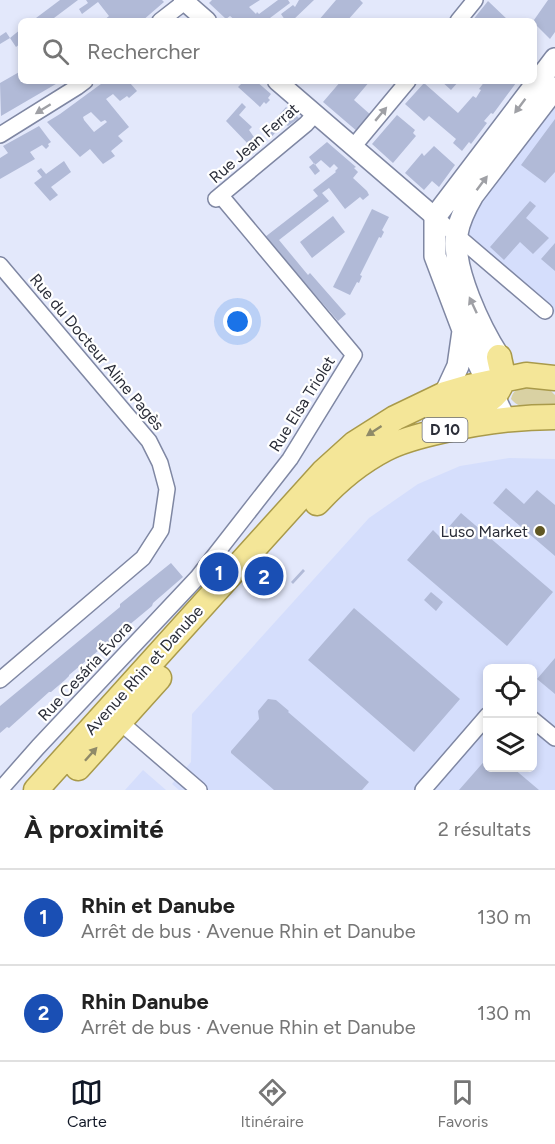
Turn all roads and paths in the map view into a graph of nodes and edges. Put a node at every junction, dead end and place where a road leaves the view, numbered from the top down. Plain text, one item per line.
1 (475, 0) edge
2 (185, 1) edge
3 (164, 18) edge
4 (204, 18) edge
5 (460, 18) edge
6 (555, 59) edge
7 (537, 83) edge
8 (81, 84) edge
9 (280, 84) edge
10 (406, 84) edge
11 (536, 84) edge
12 (555, 88) edge
13 (315, 114) junction
14 (0, 135) edge
15 (353, 147) junction
16 (219, 198) joint
17 (435, 217) junction
18 (456, 235) junction
19 (0, 265) edge
20 (545, 311) dead end
21 (463, 330) junction
22 (555, 378) edge
23 (502, 379) junction
24 (445, 394) junction
25 (555, 417) edge
26 (505, 420) junction
27 (387, 448) junction
28 (197, 578) joint
29 (0, 680) edge
30 (485, 718) edge
31 (120, 722) junction
32 (537, 723) edge
33 (555, 738) edge
34 (0, 790) edge
35 (36, 790) edge
36 (58, 790) edge
37 (199, 790) edge
38 (423, 790) edge

1 - 5 street
2 - 3 street
2 - 4 street
6 -> 7 main road
8 -> 14 street
9 - 13 street
15 -> 10 street
11 -> 17 main road
18 -> 12 main road
13 - 15 street
13 - 16 street, Rue Jean Ferrat
15 - 17 street
16 - 28 street, Rue Elsa Triolet
17 - 18 street
17 - 21 main road
18 - 20 street
23 -> 18 main road
19 - 29 street, Rue du Docteur Aline Pagès
21 - 23 main road
21 - 24 main road
22 - 23 main road, D 10
23 - 24 main road, D 10
23 - 26 main road
23 - 27 main road
24 -> 35 main road, Avenue Rhin et Danube / D 10
25 - 26 main road, D 10
26 - 27 main road, D 10
27 - 31 main road, Avenue Rhin et Danube / D 10
28 - 34 street, Rue Cesária Évora
30 - 38 street
36 -> 31 main road, Avenue Rhin et Danube / D 10
31 - 37 street
32 - 33 street

